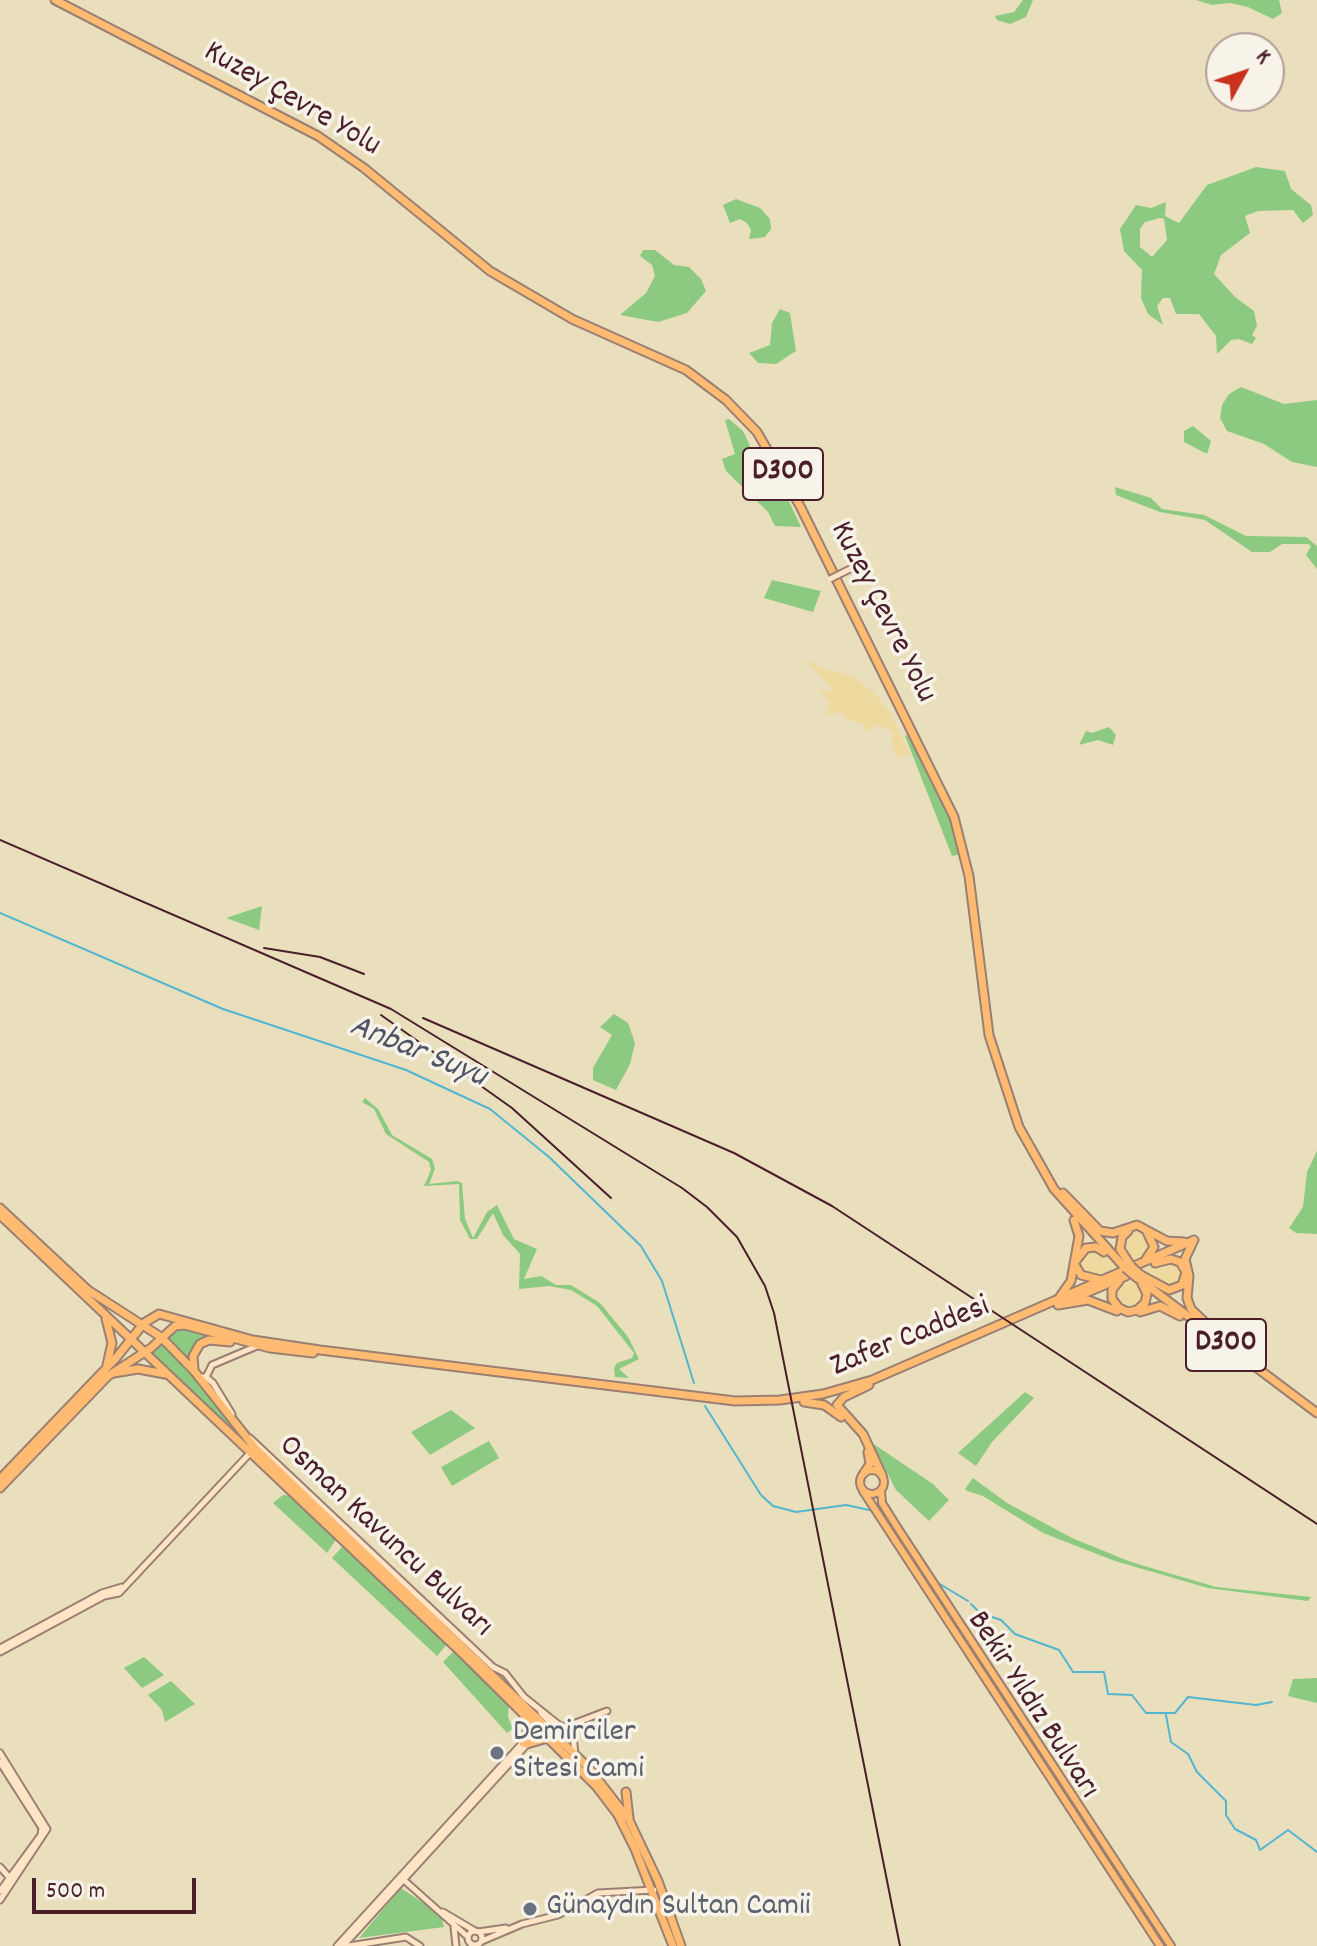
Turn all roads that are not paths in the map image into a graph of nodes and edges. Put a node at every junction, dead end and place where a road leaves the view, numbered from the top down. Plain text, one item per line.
1 (55, 0) edge
2 (63, 0) edge
3 (852, 568) dead end
4 (830, 579) dead end
5 (1041, 1168) junction
6 (1058, 1188) junction
7 (0, 1205) edge
8 (0, 1215) edge
9 (1194, 1240) junction
10 (1155, 1263) junction
11 (1128, 1270) junction
12 (1138, 1276) junction
13 (1104, 1280) junction
14 (1055, 1304) junction
15 (104, 1314) junction
16 (131, 1315) junction
17 (153, 1316) junction
18 (144, 1323) junction
19 (1212, 1332) junction
20 (161, 1337) junction
21 (131, 1338) junction
22 (255, 1345) junction
23 (145, 1352) junction
24 (106, 1373) junction
25 (200, 1375) junction
26 (170, 1376) junction
27 (869, 1385) junction
28 (693, 1398) junction
29 (704, 1399) junction
30 (804, 1402) junction
31 (1317, 1411) edge
32 (253, 1450) junction
33 (270, 1460) junction
34 (864, 1473) junction
35 (882, 1475) junction
36 (2, 1482) edge
37 (863, 1491) junction
38 (881, 1491) junction
39 (0, 1650) edge
40 (506, 1678) junction
41 (529, 1701) junction
42 (607, 1711) dead end
43 (521, 1712) junction
44 (572, 1724) junction
45 (541, 1725) junction
46 (574, 1738) junction
47 (549, 1739) junction
48 (525, 1744) junction
49 (565, 1744) junction
50 (0, 1753) edge
51 (575, 1755) junction
52 (0, 1762) edge
53 (626, 1792) dead end
54 (629, 1820) junction
55 (0, 1870) edge
56 (9, 1880) junction
57 (405, 1881) junction
58 (654, 1890) junction
59 (0, 1891) edge
60 (0, 1900) edge
61 (442, 1912) junction
62 (452, 1923) junction
63 (673, 1924) junction
64 (515, 1927) junction
65 (476, 1932) junction
66 (352, 1934) junction
67 (468, 1938) junction
68 (479, 1945) edge
69 (337, 1946) edge
70 (346, 1946) edge
71 (420, 1946) edge
72 (456, 1946) edge
73 (673, 1946) edge
74 (681, 1946) edge
75 (1160, 1946) edge
76 (1171, 1946) edge

1 - 5 highway, Kuzey Çevre Yolu / D300
2 - 6 highway, Kuzey Çevre Yolu / D300
3 - 4 street, bridge
5 - 11 highway, Kuzey Çevre Yolu / D300
5 - 14 highway
6 - 9 highway
6 - 11 highway, Kuzey Çevre Yolu / D300
7 - 16 highway, Osman Kavuncu Bulvarı
8 - 15 highway, Osman Kavuncu Bulvarı
9 - 10 highway
9 - 11 highway
9 - 19 highway
10 - 11 highway
10 - 12 highway
11 - 11 highway
11 - 12 highway, D300, bridge
11 - 12 highway
11 - 13 highway, Zafer Caddesi
11 - 13 highway
11 - 14 highway, Zafer Caddesi
12 - 19 highway, D300
13 - 14 highway, Zafer Caddesi
14 - 19 highway
14 - 27 highway, Zafer Caddesi
14 - 29 highway, Zafer Caddesi
15 - 21 highway, Osman Kavuncu Bulvarı
15 - 24 highway
16 - 17 highway
16 - 18 highway, Osman Kavuncu Bulvarı
17 - 18 highway
17 - 28 highway
18 - 20 highway, Osman Kavuncu Bulvarı
18 - 21 highway
19 - 31 highway, D300
20 - 22 highway
20 - 23 highway
20 - 25 highway, Osman Kavuncu Bulvarı
21 - 23 highway, Osman Kavuncu Bulvarı
21 - 24 highway
22 - 25 street
22 - 25 highway
22 - 28 highway
23 - 24 highway
23 - 26 highway, Osman Kavuncu Bulvarı
24 - 26 highway
24 - 36 highway
25 - 32 highway, Osman Kavuncu Bulvarı
25 - 33 street
26 - 32 highway, Osman Kavuncu Bulvarı
27 - 30 highway, Zafer Caddesi
27 - 35 highway
28 - 29 highway
29 - 30 highway, Zafer Caddesi
30 - 34 highway
32 - 33 highway, Osman Kavuncu Bulvarı
32 - 39 street
32 - 43 highway, Osman Kavuncu Bulvarı
33 - 40 highway, Osman Kavuncu Bulvarı
34 - 35 main road
34 - 37 main road
35 - 38 main road
37 - 38 main road
37 - 75 main road, Bekir Yıldız Bulvarı
38 - 76 main road, Bekir Yıldız Bulvarı
40 - 41 street
40 - 45 highway, Osman Kavuncu Bulvarı
41 - 44 street
41 - 46 street
42 - 44 street
43 - 45 highway, Osman Kavuncu Bulvarı
43 - 48 highway
44 - 46 street
45 - 47 highway, Osman Kavuncu Bulvarı
45 - 48 street
45 - 49 highway, Osman Kavuncu Bulvarı
46 - 49 street
46 - 51 street
47 - 48 highway
47 - 58 highway, Osman Kavuncu Bulvarı
48 - 57 street
48 - 66 street
49 - 51 highway, Osman Kavuncu Bulvarı
50 - 56 street
51 - 54 highway, Osman Kavuncu Bulvarı
52 - 56 street
53 - 54 highway
54 - 63 highway, Osman Kavuncu Bulvarı
55 - 56 street
56 - 59 street
56 - 60 street
57 - 61 street
57 - 66 street
58 - 63 highway
58 - 64 street
58 - 73 highway, Osman Kavuncu Bulvarı
61 - 62 street
61 - 65 street
62 - 67 street
62 - 72 street
63 - 74 highway, Osman Kavuncu Bulvarı
64 - 65 street
64 - 68 street
65 - 67 street
65 - 68 street
66 - 69 street
66 - 70 street
67 - 68 street
67 - 72 street
70 - 71 street

